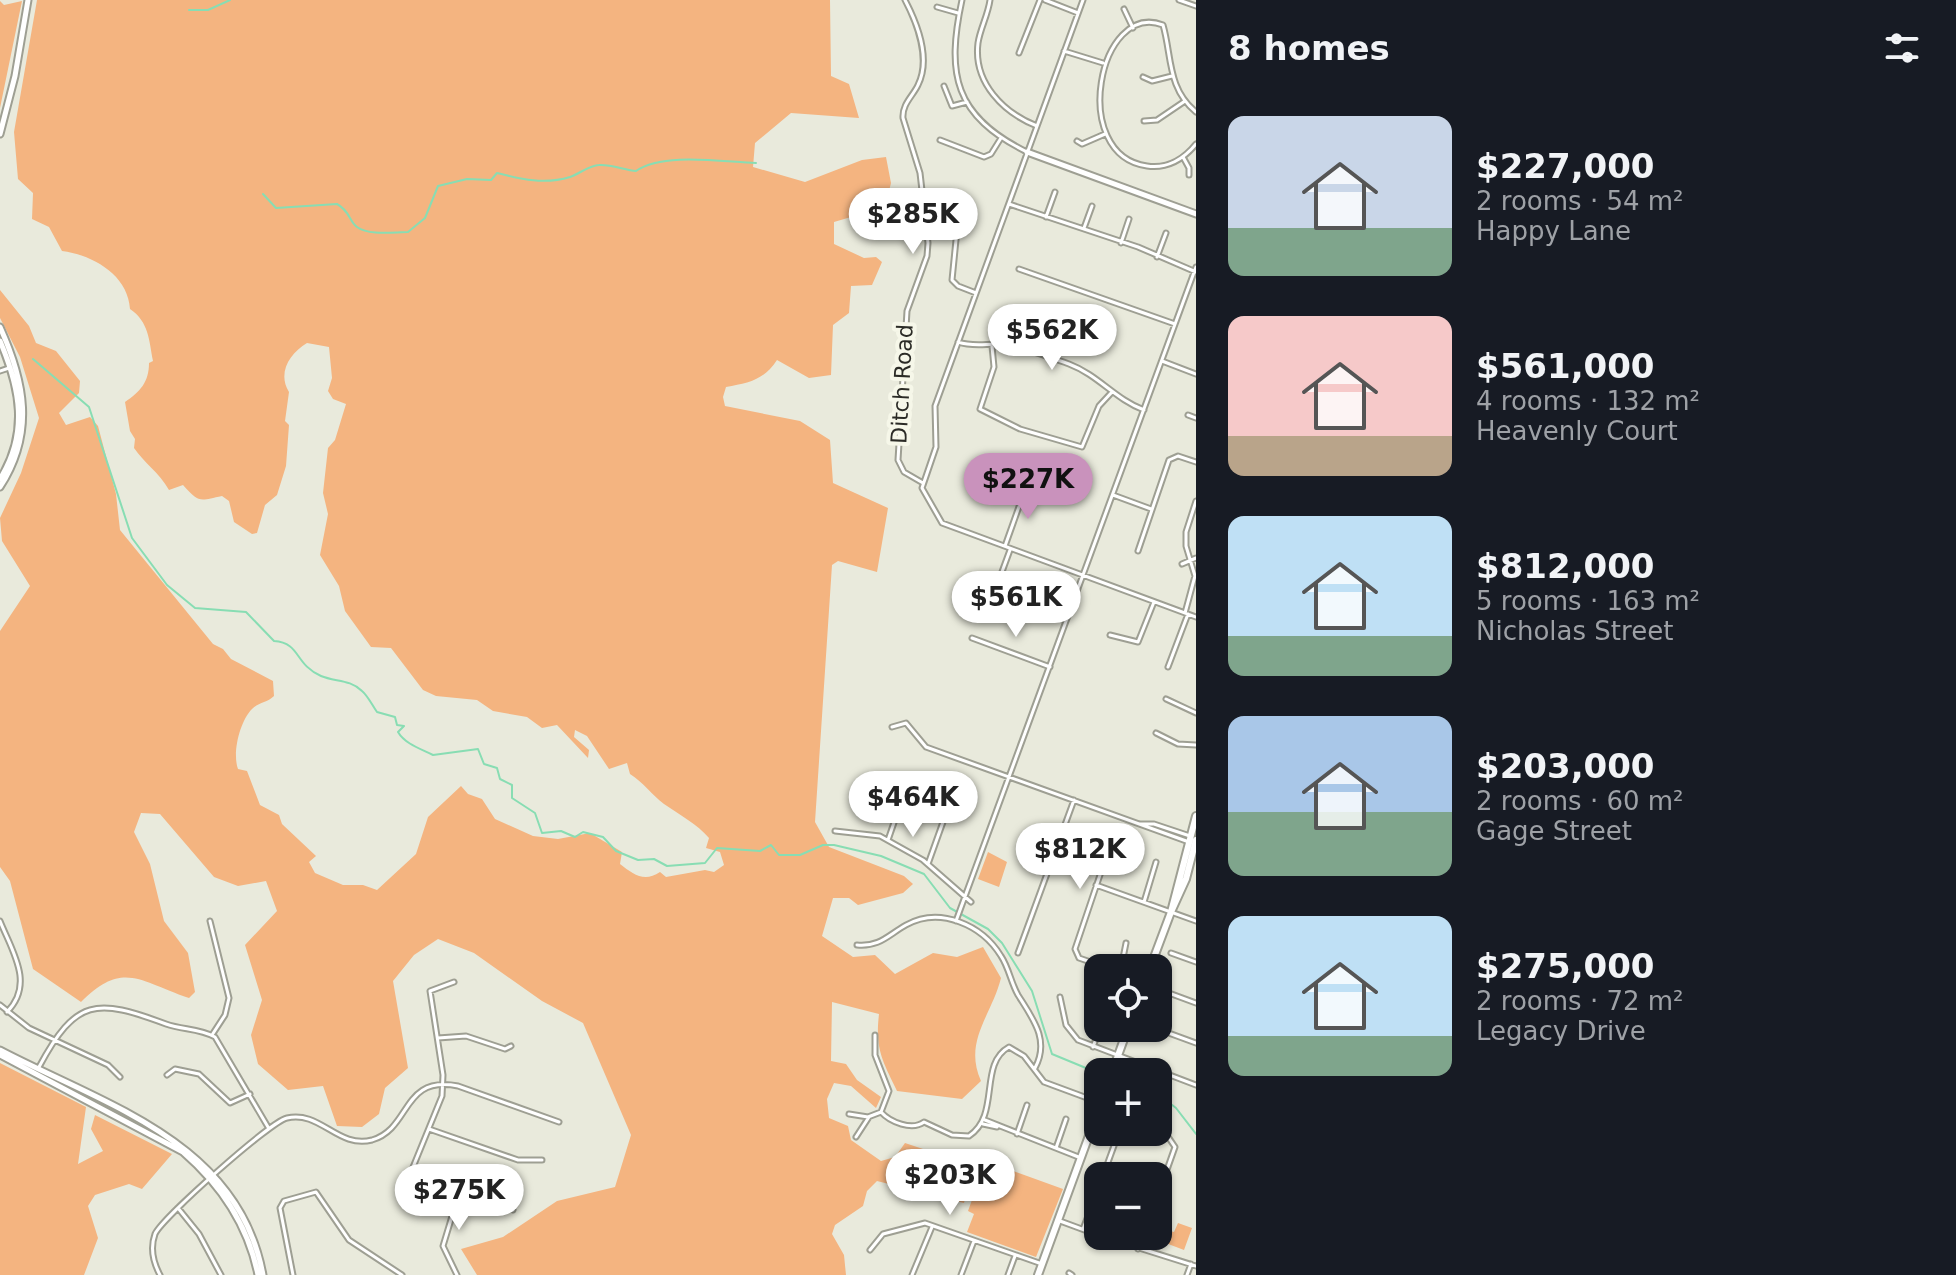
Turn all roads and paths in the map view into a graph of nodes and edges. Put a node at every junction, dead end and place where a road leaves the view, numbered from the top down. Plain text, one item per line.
1 (28, 0) edge
2 (905, 0) edge
3 (962, 0) edge
4 (990, 0) edge
5 (1042, 0) edge
6 (1083, 0) edge
7 (1179, 0) edge
8 (1196, 6) edge
9 (937, 7) dead end
10 (1124, 9) dead end
11 (958, 13) junction
12 (1078, 13) junction
13 (1133, 28) junction
14 (1064, 51) junction
15 (1019, 53) dead end
16 (1104, 63) junction
17 (1172, 76) junction
18 (1143, 77) dead end
19 (944, 86) dead end
20 (1185, 101) junction
21 (967, 102) junction
22 (1196, 112) edge
23 (1144, 121) dead end
24 (1037, 126) junction
25 (0, 134) edge
26 (1105, 134) junction
27 (1001, 138) junction
28 (940, 140) dead end
29 (1077, 141) dead end
30 (1196, 144) edge
31 (1027, 152) junction
32 (1183, 157) junction
33 (1189, 175) dead end
34 (1055, 192) dead end
35 (1009, 204) junction
36 (1092, 206) dead end
37 (1196, 214) edge
38 (1046, 217) junction
39 (1129, 219) dead end
40 (1084, 228) junction
41 (957, 230) dead end
42 (1166, 233) dead end
43 (1121, 243) junction
44 (1157, 257) junction
45 (1019, 269) dead end
46 (1196, 270) edge
47 (976, 293) junction
48 (1175, 324) junction
49 (0, 327) edge
50 (0, 341) edge
51 (958, 342) junction
52 (992, 346) junction
53 (1162, 361) junction
54 (14, 367) junction
55 (0, 371) edge
56 (1196, 374) edge
57 (1112, 392) junction
58 (1144, 410) junction
59 (1188, 415) dead end
60 (1196, 418) edge
61 (1196, 462) edge
62 (0, 479) edge
63 (923, 483) junction
64 (0, 487) edge
65 (1026, 487) dead end
66 (1113, 495) junction
67 (1196, 501) edge
68 (1151, 509) junction
69 (1005, 546) junction
70 (1010, 548) junction
71 (1138, 551) dead end
72 (1194, 559) edge
73 (1182, 564) dead end
74 (1083, 576) junction
75 (1154, 602) junction
76 (1018, 609) dead end
77 (1186, 613) junction
78 (1196, 617) edge
79 (1110, 635) dead end
80 (972, 638) dead end
81 (1050, 667) junction
82 (1168, 667) dead end
83 (1166, 699) dead end
84 (1196, 713) edge
85 (892, 727) dead end
86 (1156, 733) dead end
87 (1196, 745) edge
88 (1010, 777) junction
89 (1074, 800) junction
90 (899, 808) dead end
91 (948, 808) dead end
92 (1196, 816) edge
93 (835, 831) dead end
94 (888, 840) junction
95 (1194, 841) edge
96 (1117, 849) dead end
97 (1156, 862) dead end
98 (928, 864) junction
99 (1096, 885) junction
100 (966, 899) junction
101 (971, 902) dead end
102 (1144, 902) junction
103 (1171, 912) junction
104 (957, 920) junction
105 (0, 921) edge
106 (210, 921) dead end
107 (1196, 921) edge
108 (1126, 943) dead end
109 (857, 945) dead end
110 (1018, 953) dead end
111 (1171, 953) dead end
112 (1124, 954) edge
113 (1155, 954) edge
114 (1084, 960) edge
115 (1196, 962) edge
116 (454, 982) dead end
117 (1172, 994) edge
118 (1060, 997) dead end
119 (1196, 1003) edge
120 (0, 1005) edge
121 (7, 1012) junction
122 (1172, 1034) edge
123 (212, 1035) junction
124 (875, 1035) dead end
125 (438, 1038) junction
126 (53, 1041) junction
127 (1095, 1042) edge
128 (1123, 1042) edge
129 (1196, 1043) edge
130 (511, 1046) dead end
131 (1093, 1047) junction
132 (0, 1052) edge
133 (1118, 1057) junction
134 (1034, 1069) junction
135 (37, 1071) junction
136 (167, 1075) dead end
137 (120, 1077) dead end
138 (443, 1085) junction
139 (1196, 1085) edge
140 (250, 1094) junction
141 (1084, 1097) edge
142 (1027, 1105) dead end
143 (881, 1112) junction
144 (849, 1114) dead end
145 (869, 1117) junction
146 (1066, 1119) dead end
147 (559, 1122) dead end
148 (984, 1122) junction
149 (268, 1127) junction
150 (429, 1129) junction
151 (1017, 1134) junction
152 (856, 1137) dead end
153 (1172, 1141) edge
154 (1085, 1146) edge
155 (1056, 1148) junction
156 (1081, 1158) junction
157 (542, 1160) dead end
158 (1169, 1162) edge
159 (216, 1175) junction
160 (211, 1180) junction
161 (459, 1192) junction
162 (178, 1208) junction
163 (513, 1210) dead end
164 (1058, 1221) junction
165 (932, 1225) junction
166 (1083, 1229) edge
167 (974, 1240) junction
168 (870, 1250) dead end
169 (1142, 1250) edge
170 (1016, 1254) junction
171 (1042, 1264) junction
172 (1194, 1265) edge
173 (160, 1275) edge
174 (221, 1275) edge
175 (260, 1275) edge
176 (293, 1275) edge
177 (402, 1275) edge
178 (457, 1275) edge
179 (912, 1275) edge
180 (961, 1275) edge
181 (1008, 1275) edge
182 (1038, 1275) edge
183 (1187, 1275) edge

1 - 25 street
2 - 63 street, Ditch Road
3 - 11 street
4 - 24 street
5 - 12 street
5 - 15 street
6 - 12 street
7 - 8 street
9 - 11 street
10 - 13 street
11 - 21 street
12 - 14 street
13 - 16 street
13 - 17 street
14 - 16 street
14 - 24 street
16 - 26 street
17 - 18 street
17 - 20 street
19 - 21 street
20 - 22 street
20 - 23 street
21 - 27 street
24 - 31 street
26 - 29 street
26 - 32 street
27 - 28 street
27 - 31 street
30 - 32 street
31 - 35 street
31 - 37 street
32 - 33 street
34 - 38 street
35 - 38 street
35 - 47 street
36 - 40 street
38 - 40 street
39 - 43 street
40 - 43 street
41 - 47 street
42 - 44 street
43 - 44 street
44 - 46 street
45 - 48 street
46 - 48 street
47 - 51 street
48 - 53 street
49 - 54 street
50 - 54 street
51 - 52 street
51 - 63 street
52 - 57 street
52 - 57 street
53 - 56 street
53 - 58 street
54 - 55 street
54 - 62 street
54 - 64 street
57 - 58 street
58 - 66 street
59 - 60 street
61 - 68 street
63 - 69 street
65 - 69 street
66 - 68 street
66 - 74 street
67 - 72 street
68 - 71 street
69 - 70 street
70 - 74 street
70 - 76 street
72 - 73 street
72 - 77 street
74 - 75 street
74 - 81 street
75 - 77 street
75 - 79 street
77 - 78 street
77 - 82 street
80 - 81 street
81 - 88 street
83 - 84 street
85 - 88 street
86 - 87 street
88 - 89 street
88 - 100 street
89 - 95 street
89 - 110 street
90 - 94 street
91 - 98 street
92 - 95 main road
93 - 94 street
94 - 98 street
95 - 103 main road
96 - 99 street
97 - 102 street
98 - 100 street
99 - 102 street
99 - 114 street
100 - 101 street
100 - 104 street
102 - 103 street
103 - 107 street
103 - 113 main road
104 - 109 street
104 - 134 street
105 - 121 street
106 - 123 street
108 - 112 street
111 - 115 street
116 - 125 street
117 - 119 street
118 - 131 street
120 - 121 street
121 - 126 street
122 - 129 street
123 - 126 street
123 - 140 street
124 - 143 street
125 - 130 street
125 - 138 street
126 - 135 street
126 - 137 street
127 - 131 street
128 - 133 main road
131 - 133 street
132 - 135 street
133 - 139 street
134 - 141 street
134 - 148 street
135 - 159 street
135 - 160 street
136 - 140 street
138 - 147 street
138 - 149 street
138 - 150 street
140 - 149 street
142 - 151 street
143 - 145 street
143 - 148 street
144 - 145 street
145 - 152 street
146 - 155 street
148 - 151 street
149 - 159 street
150 - 157 street
150 - 161 street
151 - 155 street
153 - 158 street
154 - 156 main road
155 - 156 street
156 - 164 main road
159 - 160 street
159 - 175 street
160 - 162 street
160 - 175 street
161 - 163 street
161 - 178 street
162 - 173 street
162 - 174 street
164 - 166 street
164 - 171 main road
165 - 167 street
165 - 168 street
165 - 179 street
167 - 170 street
167 - 180 street
169 - 172 street
170 - 171 street
170 - 181 street
171 - 182 main road
172 - 183 street
176 - 177 street

